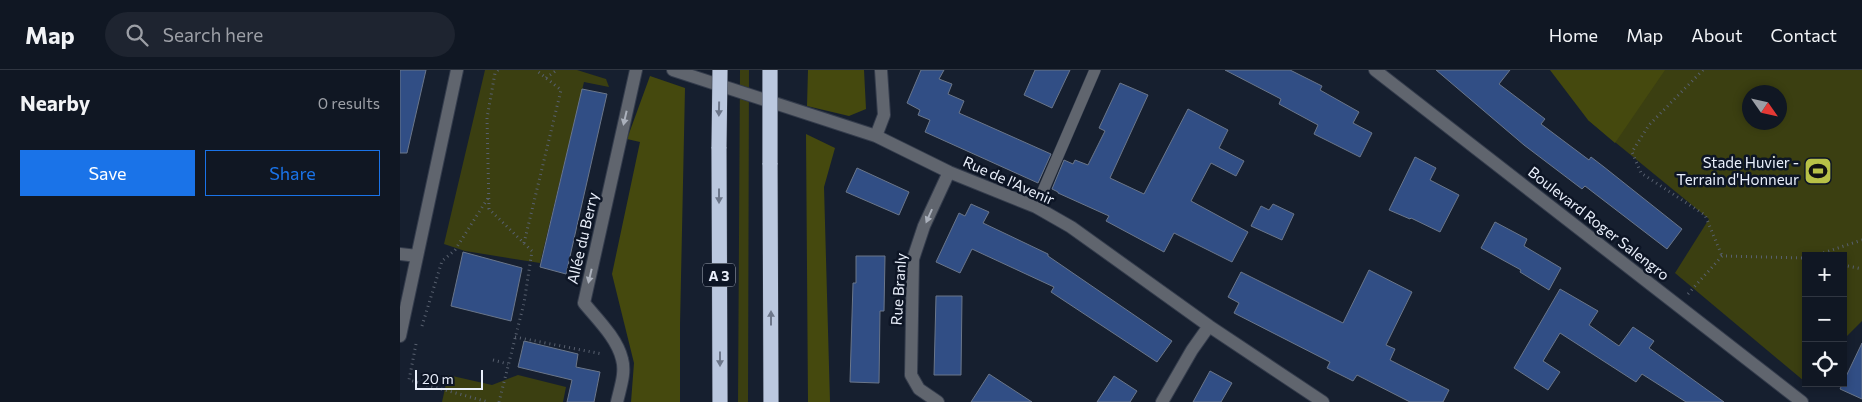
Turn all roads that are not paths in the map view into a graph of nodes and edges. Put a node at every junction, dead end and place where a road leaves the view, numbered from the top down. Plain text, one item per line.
1 (457, 70) edge
2 (636, 70) edge
3 (672, 70) edge
4 (720, 70) edge
5 (770, 70) edge
6 (881, 70) edge
7 (1095, 70) edge
8 (1375, 70) edge
9 (876, 136) junction
10 (949, 172) junction
11 (1036, 207) junction
12 (400, 254) edge
13 (417, 256) junction
14 (1210, 326) junction
15 (400, 336) edge
16 (617, 402) edge
17 (720, 402) edge
18 (771, 402) edge
19 (938, 402) edge
20 (1162, 402) edge
21 (1323, 402) edge
22 (1802, 402) edge

1 - 13 street
2 -> 16 street, Allée du Berry
3 - 9 street, Rue de l'Avenir
4 -> 17 highway, A 3, bridge
18 -> 5 highway, bridge
6 - 9 street
7 - 11 lane
8 - 22 street, Boulevard Roger Salengro
9 - 10 street, Rue de l'Avenir
10 - 11 street, Rue de l'Avenir
10 -> 19 street, Rue Branly
11 - 14 street, Rue de l'Avenir
12 - 13 street
13 - 15 street
14 - 20 street
14 - 21 street, Rue de l'Avenir

